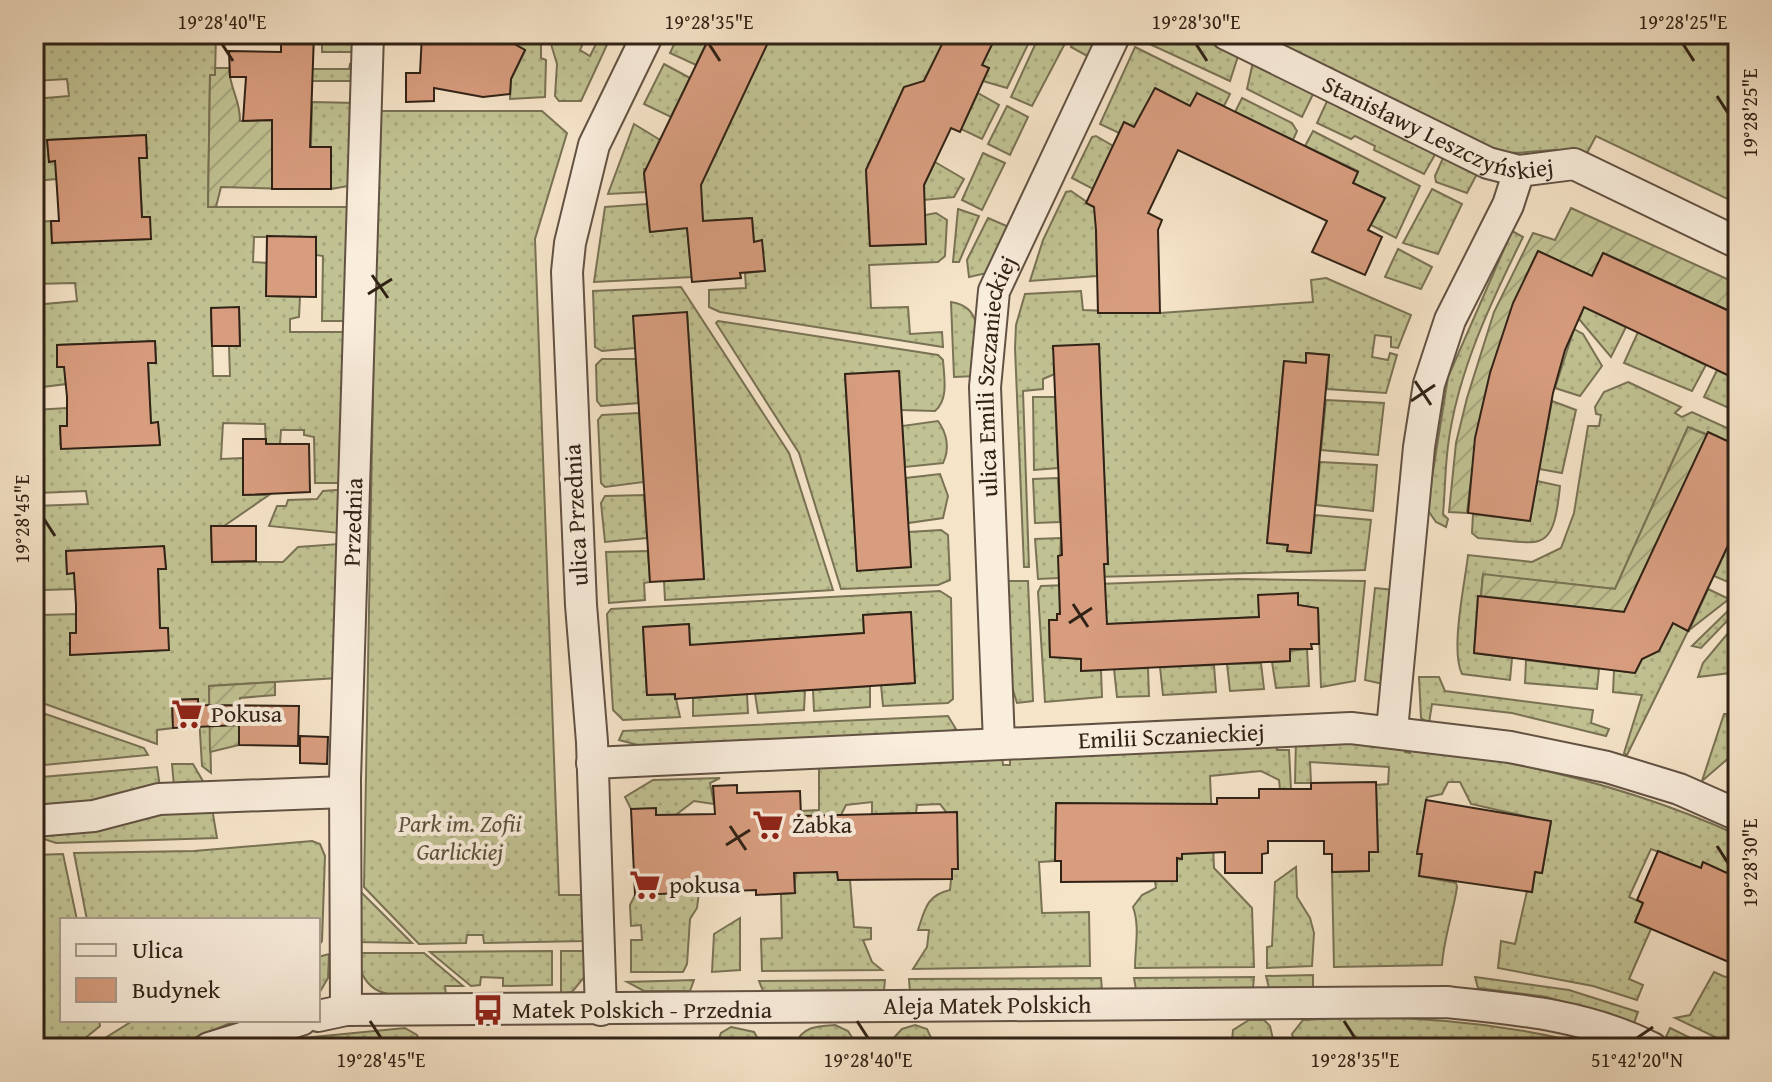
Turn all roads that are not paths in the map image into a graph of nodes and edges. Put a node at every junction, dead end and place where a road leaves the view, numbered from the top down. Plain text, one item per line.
1 (368, 34) edge
2 (648, 34) edge
3 (1115, 34) edge
4 (1226, 34) edge
5 (1519, 171) junction
6 (1738, 243) edge
7 (1392, 730) junction
8 (999, 743) junction
9 (592, 763) junction
10 (345, 792) junction
11 (1738, 815) edge
12 (34, 821) edge
13 (601, 1010) junction
14 (332, 1013) edge
15 (294, 1022) edge
16 (209, 1048) edge
17 (1652, 1048) edge

1 - 10 street, Przednia
2 - 9 street, ulica Przednia
3 - 8 street, ulica Emili Szczanieckiej
4 - 5 street, Stanisławy Leszczyńskiej
5 - 6 street, Stanisławy Leszczyńskiej
5 - 7 street
7 - 8 street, Emilii Sczanieckiej
7 - 11 street, Emilii Sczanieckiej
8 - 9 street, Emilii Sczanieckiej
9 - 13 street, ulica Przednia
10 - 12 street
10 - 14 street, Przednia
13 - 14 street, Aleja Matek Polskich
13 - 17 street, Aleja Matek Polskich
15 - 16 street

